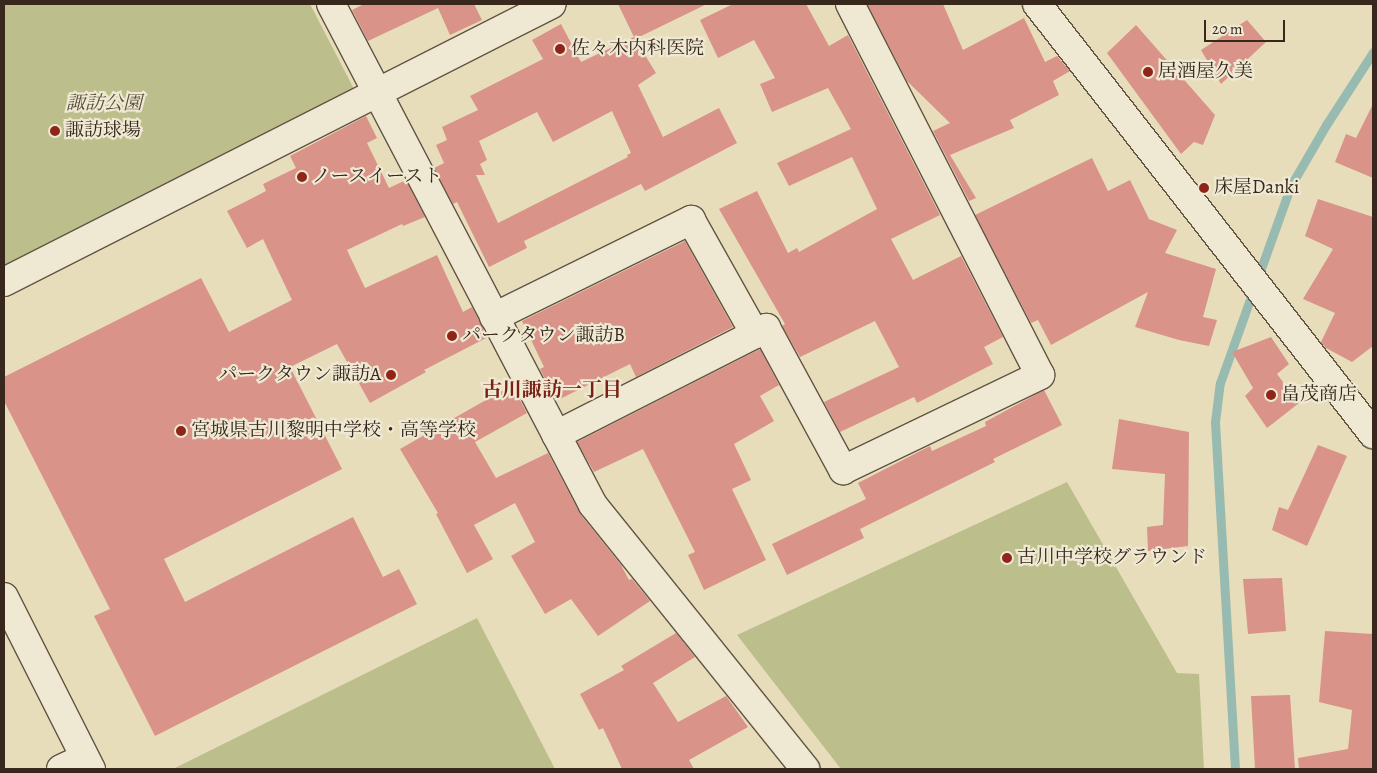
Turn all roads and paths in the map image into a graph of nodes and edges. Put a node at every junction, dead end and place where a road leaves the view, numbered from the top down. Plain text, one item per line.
1 (331, 4) edge
2 (552, 4) edge
3 (850, 4) edge
4 (1037, 4) edge
5 (377, 93) junction
6 (4, 282) edge
7 (494, 317) junction
8 (755, 334) junction
9 (1373, 434) edge
10 (556, 435) junction
11 (4, 597) edge
12 (79, 765) edge
13 (805, 769) edge

1 - 5 street
2 - 5 street
3 - 8 street
4 - 9 street
5 - 6 street
5 - 7 street
7 - 8 street
7 - 10 street
8 - 10 street
10 - 13 street
11 - 12 street

